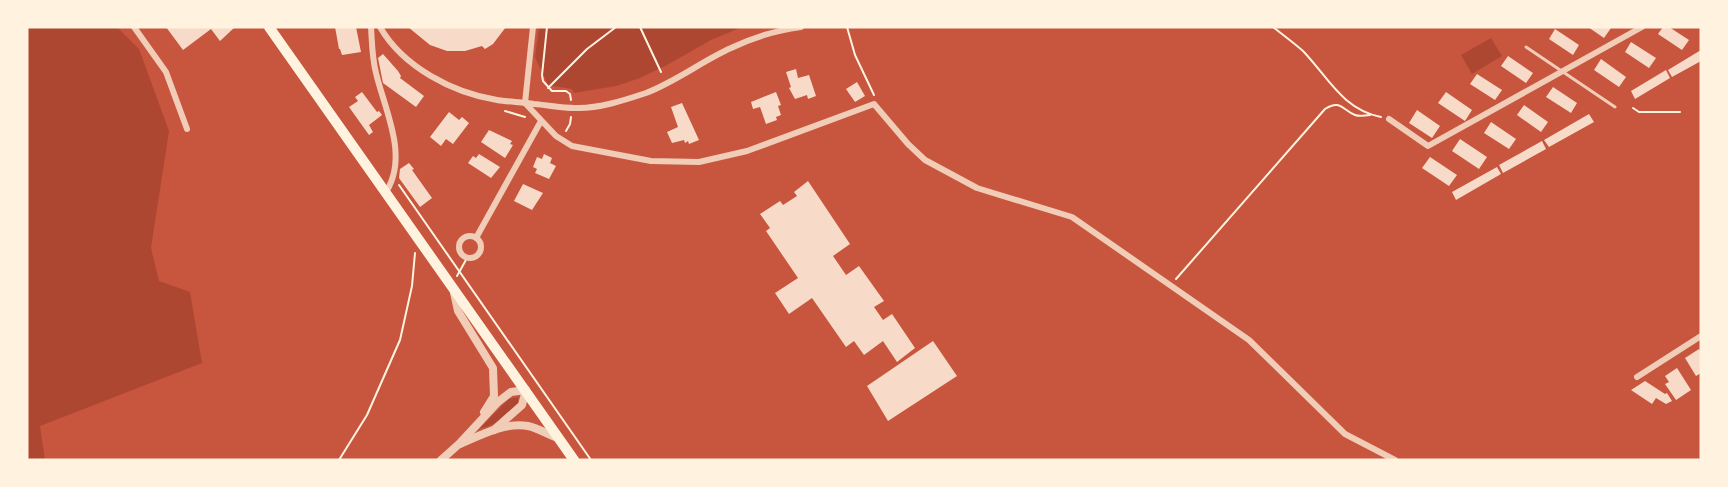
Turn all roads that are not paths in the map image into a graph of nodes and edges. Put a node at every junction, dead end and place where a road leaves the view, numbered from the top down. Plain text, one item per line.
1 (134, 27) edge
2 (269, 27) edge
3 (371, 27) edge
4 (380, 27) edge
5 (533, 27) edge
6 (801, 27) edge
7 (1642, 27) edge
8 (1526, 47) dead end
9 (1562, 71) junction
10 (525, 103) junction
11 (1616, 107) dead end
12 (1389, 119) road end
13 (541, 121) junction
14 (187, 129) dead end
15 (386, 192) junction
16 (476, 238) junction
17 (453, 288) junction
18 (1701, 336) edge
19 (1637, 377) dead end
20 (526, 390) junction
21 (478, 422) junction
22 (494, 430) junction
23 (558, 438) junction
24 (459, 444) junction
25 (441, 460) edge
26 (574, 460) edge
27 (1395, 460) edge

1 - 14 street
2 - 15 main road
3 - 15 street
4 - 10 street
5 - 10 street
6 - 10 street
7 - 9 street
8 - 9 lane
9 - 11 lane
9 - 12 street
10 - 13 street
13 - 16 street
13 - 27 street
15 - 17 main road
16 - 16 street
17 - 20 main road
17 - 21 street
18 - 19 street
20 - 21 street
20 - 22 street
20 - 23 main road
21 - 24 street
22 - 23 street
22 - 24 street
23 - 26 main road
24 - 25 street

